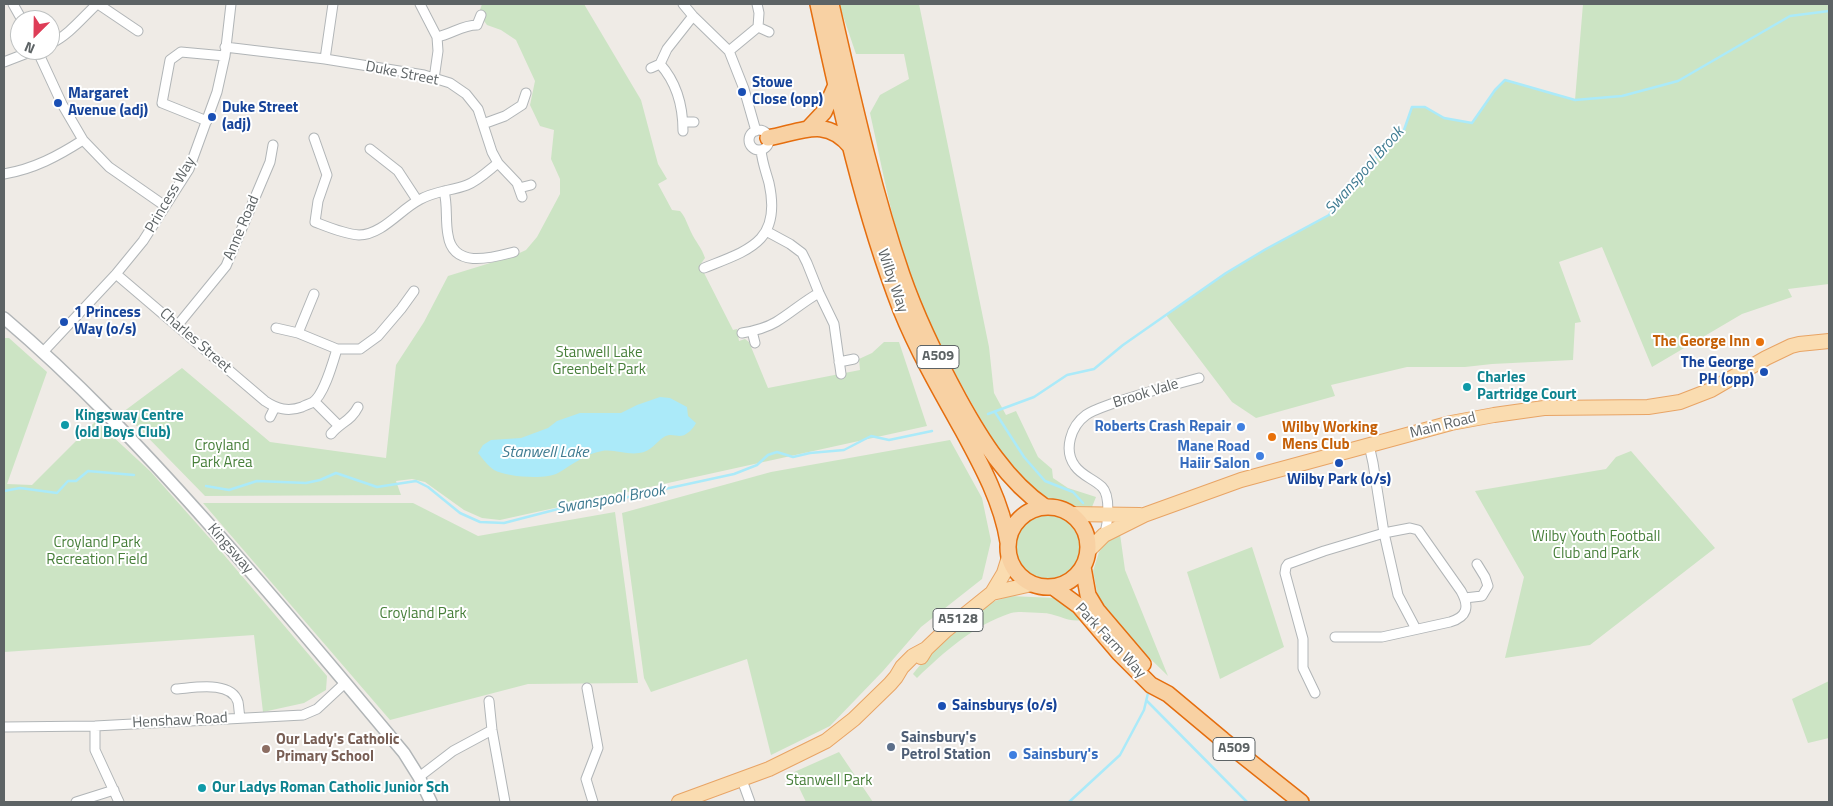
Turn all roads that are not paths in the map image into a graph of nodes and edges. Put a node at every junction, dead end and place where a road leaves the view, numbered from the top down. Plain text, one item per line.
1 (97, 4) edge
2 (231, 4) edge
3 (333, 4) edge
4 (420, 4) edge
5 (683, 4) edge
6 (757, 4) edge
7 (818, 4) edge
8 (831, 4) edge
9 (481, 15) dead end
10 (693, 16) junction
11 (758, 28) junction
12 (138, 31) dead end
13 (769, 32) dead end
14 (437, 37) junction
15 (60, 38) edge
16 (729, 51) junction
17 (225, 52) junction
18 (41, 60) edge
19 (324, 60) junction
20 (660, 64) junction
21 (651, 68) dead end
22 (434, 79) junction
23 (836, 85) junction
24 (526, 93) dead end
25 (207, 121) junction
26 (694, 122) dead end
27 (484, 124) junction
28 (809, 128) junction
29 (314, 138) dead end
30 (84, 140) junction
31 (762, 140) junction
32 (273, 146) dead end
33 (851, 147) junction
34 (370, 149) dead end
35 (498, 163) junction
36 (4, 174) edge
37 (531, 185) dead end
38 (519, 188) junction
39 (444, 191) junction
40 (522, 197) dead end
41 (417, 200) junction
42 (165, 206) junction
43 (766, 231) junction
44 (514, 252) dead end
45 (704, 268) dead end
46 (116, 274) junction
47 (414, 291) dead end
48 (819, 293) junction
49 (314, 294) dead end
50 (4, 318) edge
51 (176, 326) junction
52 (276, 328) dead end
53 (752, 331) junction
54 (742, 333) dead end
55 (298, 334) junction
56 (1829, 341) edge
57 (755, 343) dead end
58 (337, 349) junction
59 (44, 351) junction
60 (854, 359) dead end
61 (839, 362) junction
62 (841, 374) dead end
63 (1199, 378) dead end
64 (314, 402) junction
65 (275, 407) junction
66 (358, 407) dead end
67 (270, 416) dead end
68 (338, 426) junction
69 (331, 434) dead end
70 (1369, 445) junction
71 (1046, 507) junction
72 (1070, 514) junction
73 (1144, 515) junction
74 (1107, 516) junction
75 (1384, 533) junction
76 (1104, 535) junction
77 (1008, 549) junction
78 (1088, 552) junction
79 (1477, 564) dead end
80 (1083, 567) junction
81 (1032, 584) junction
82 (1053, 587) junction
83 (992, 593) junction
84 (1465, 598) junction
85 (1416, 629) junction
86 (1335, 637) dead end
87 (345, 683) junction
88 (587, 688) dead end
89 (176, 689) dead end
90 (1315, 693) dead end
91 (1168, 694) junction
92 (489, 701) dead end
93 (240, 718) junction
94 (4, 726) edge
95 (96, 726) junction
96 (492, 730) junction
97 (419, 777) junction
98 (742, 780) junction
99 (114, 790) junction
100 (76, 802) edge
101 (119, 802) edge
102 (431, 802) edge
103 (505, 802) edge
104 (593, 802) edge
105 (679, 802) edge
106 (750, 802) edge
107 (1301, 802) edge

1 - 12 street
1 - 15 street
2 - 17 street, Princess Way
3 - 19 street
4 - 14 street
5 - 10 street
6 - 11 street
7 - 23 highway, Wilby Way / A509
8 - 71 highway, Wilby Way / A509
9 - 14 street
10 - 16 street
10 - 20 street
11 - 13 street
11 - 16 street
14 - 22 street
16 - 31 street
17 - 19 street, Duke Street
17 - 25 street, Princess Way
17 - 25 street, Duke Street
18 - 30 street
19 - 22 street, Duke Street
20 - 21 street
20 - 26 street
22 - 27 street, Duke Street
23 - 28 highway
23 - 33 highway, Wilby Way / A509
24 - 27 street
25 - 42 street, Princess Way
27 - 35 street, Duke Street
28 - 31 highway
28 - 33 highway
29 - 41 street
30 - 36 street
30 - 42 street
31 - 43 street
32 - 51 street, Anne Road
33 - 77 highway, Wilby Way / A509
34 - 41 street
35 - 38 street, Duke Street
35 - 39 street
37 - 38 street
38 - 40 street, Duke Street
39 - 41 street
39 - 44 street
42 - 46 street, Princess Way
43 - 45 street
43 - 48 street
46 - 51 street, Charles Street
46 - 59 street, Princess Way
47 - 58 street
48 - 53 street
48 - 61 street
49 - 55 street
50 - 59 street, Kingsway
51 - 65 street, Charles Street
52 - 55 street
53 - 54 street
53 - 57 street
55 - 58 street
56 - 70 main road, Main Road
58 - 64 street
59 - 87 street, Kingsway
60 - 61 street
61 - 62 street
63 - 74 street, Brook Vale
64 - 65 street
64 - 68 street
65 - 67 street
66 - 68 street
68 - 69 street
70 - 73 main road, Main Road
70 - 75 street
71 - 72 highway
71 - 77 highway
72 - 74 main road, Main Road
72 - 78 highway
73 - 74 main road, Main Road
73 - 76 main road, Main Road
74 - 76 street, Brook Vale
75 - 84 street
75 - 85 street
75 - 90 street
76 - 78 main road, Main Road
77 - 81 highway
77 - 83 main road, A5128
78 - 80 highway
79 - 84 street
80 - 82 highway
80 - 91 highway, Park Farm Way / A509
81 - 82 highway
81 - 83 main road, A5128
82 - 91 highway, Park Farm Way / A509
83 - 98 main road, A5128
84 - 85 street
85 - 86 street
87 - 93 street, Henshaw Road
87 - 97 street, Kingsway
88 - 104 street
89 - 93 street
91 - 107 highway, Park Farm Way / A509
92 - 96 street
93 - 95 street, Henshaw Road
94 - 95 street, Henshaw Road
95 - 99 street
96 - 97 street
96 - 103 street
97 - 102 street, Kingsway
98 - 105 main road, A5128
98 - 106 street
99 - 100 street
99 - 101 street

